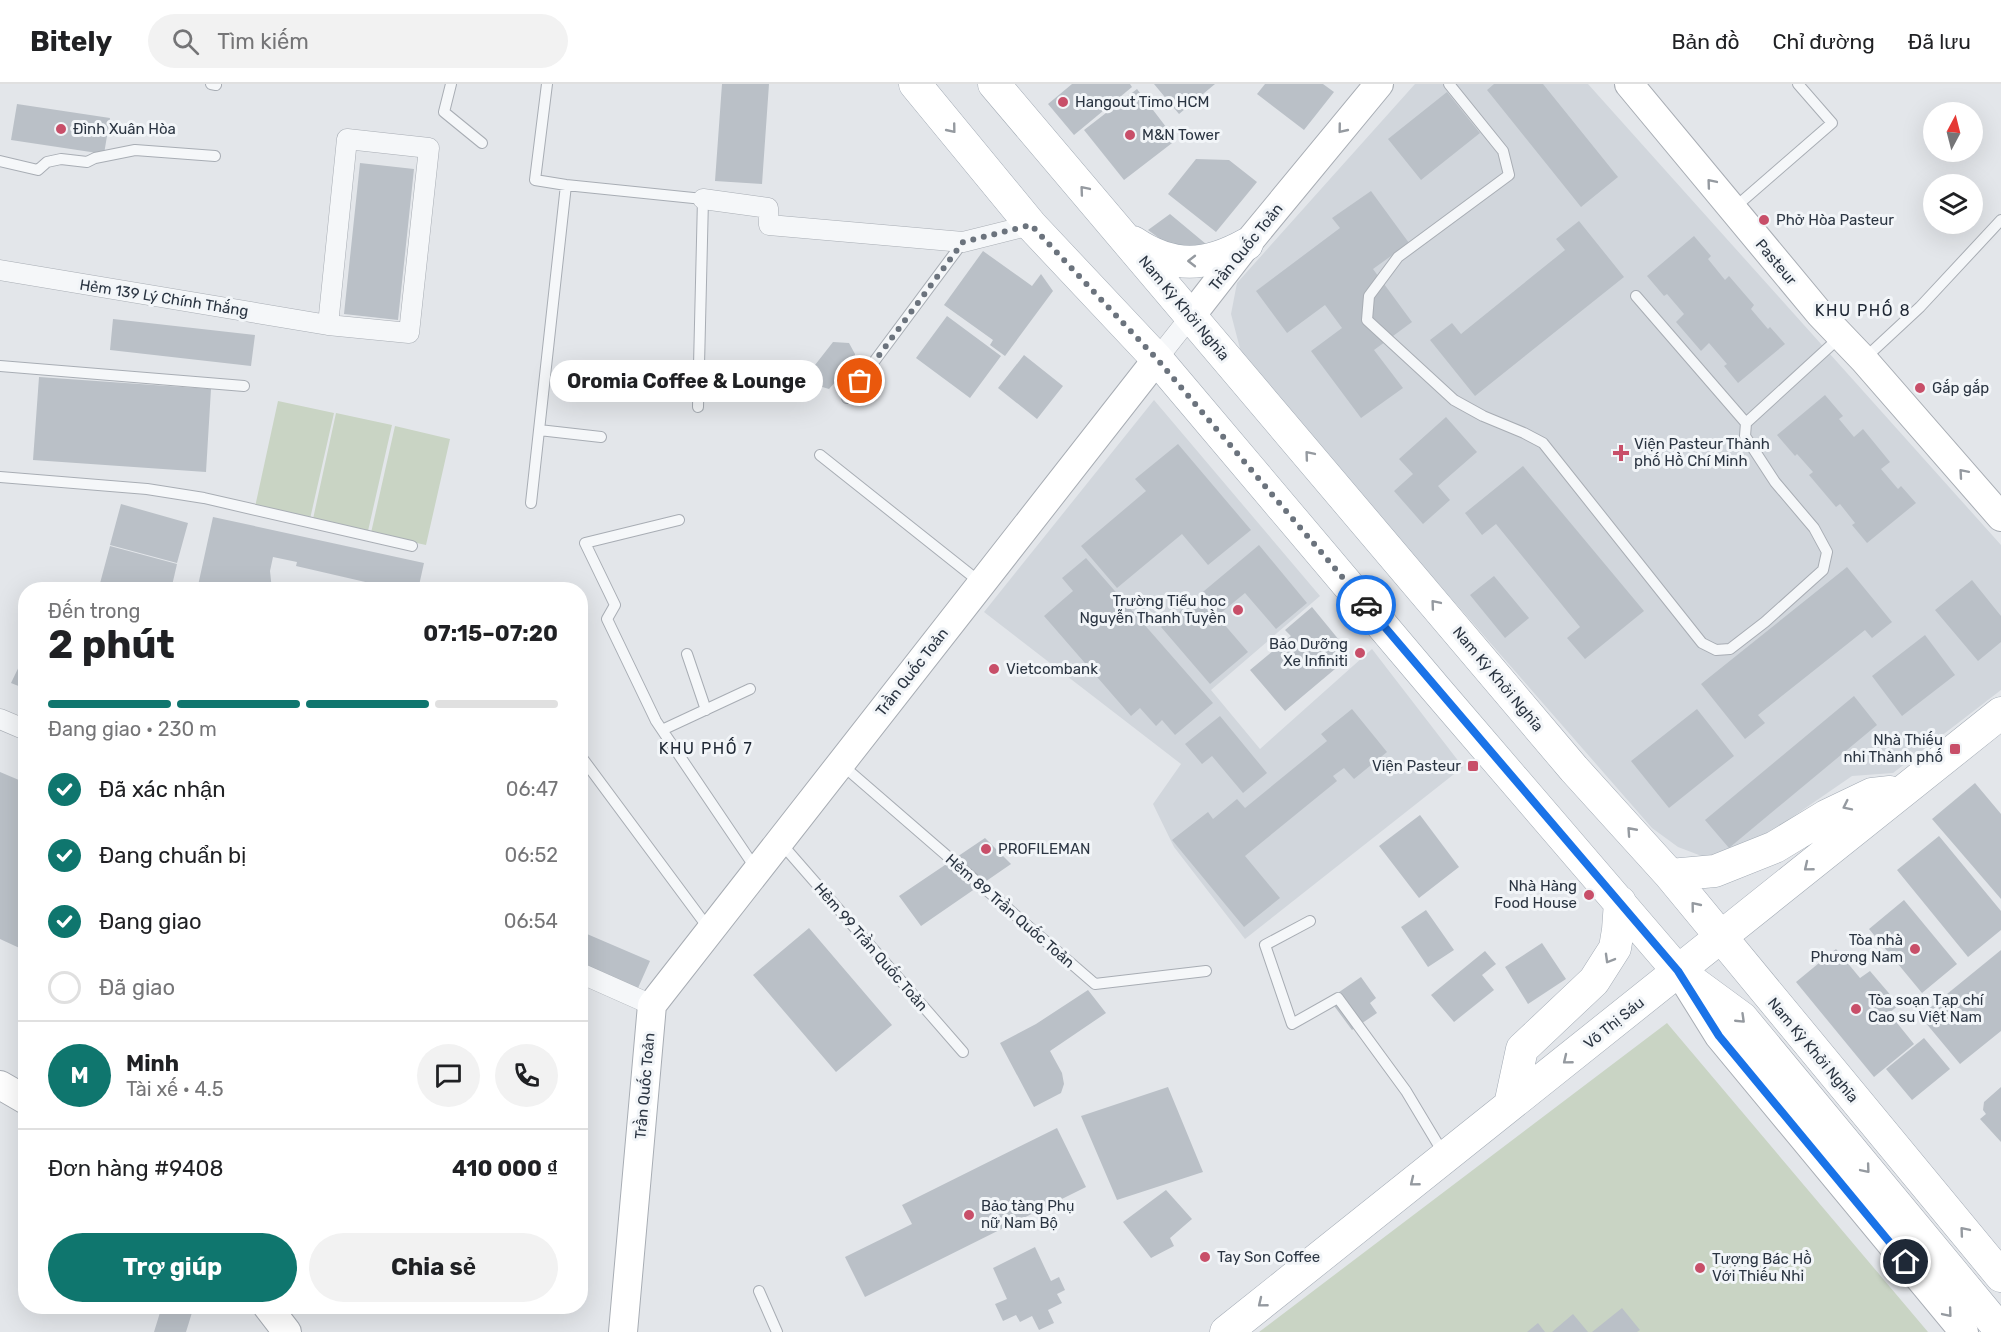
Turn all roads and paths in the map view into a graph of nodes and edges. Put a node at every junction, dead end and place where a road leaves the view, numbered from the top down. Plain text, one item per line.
1 (451, 84) edge
2 (546, 84) edge
3 (915, 84) edge
4 (994, 84) edge
5 (1379, 84) edge
6 (1449, 84) edge
7 (1629, 84) edge
8 (1798, 84) edge
9 (482, 143) dead end
10 (215, 156) dead end
11 (0, 161) edge
12 (566, 185) junction
13 (703, 199) junction
14 (1733, 210) junction
15 (2001, 220) edge
16 (1031, 225) junction
17 (1122, 235) junction
18 (963, 242) junction
19 (1247, 244) junction
20 (0, 270) edge
21 (1636, 296) dead end
22 (1191, 316) junction
23 (328, 325) junction
24 (1840, 336) junction
25 (1157, 359) junction
26 (1864, 360) junction
27 (0, 366) edge
28 (244, 386) dead end
29 (848, 398) dead end
30 (698, 407) dead end
31 (1746, 423) junction
32 (539, 430) junction
33 (601, 437) dead end
34 (820, 455) dead end
35 (0, 477) edge
36 (531, 503) dead end
37 (2001, 517) edge
38 (679, 520) dead end
39 (412, 546) dead end
40 (981, 583) junction
41 (687, 654) dead end
42 (750, 689) dead end
43 (706, 710) junction
44 (2001, 713) edge
45 (0, 719) edge
46 (18, 727) edge
47 (662, 730) junction
48 (840, 764) junction
49 (588, 766) edge
50 (1903, 791) junction
51 (780, 842) junction
52 (757, 870) junction
53 (1670, 875) junction
54 (1620, 902) junction
55 (1310, 921) dead end
56 (710, 931) junction
57 (1720, 937) junction
58 (1206, 971) dead end
59 (1678, 971) junction
60 (588, 977) edge
61 (652, 1005) junction
62 (963, 1052) dead end
63 (0, 1085) edge
64 (18, 1095) edge
65 (1510, 1105) junction
66 (1445, 1157) junction
67 (2001, 1276) edge
68 (759, 1292) dead end
69 (273, 1314) edge
70 (1983, 1329) edge
71 (287, 1332) edge
72 (622, 1332) edge
73 (777, 1332) edge
74 (1226, 1332) edge

1 - 9 lane
2 - 12 lane
3 -> 16 main road
17 -> 4 main road, Nam Kỳ Khởi Nghĩa
5 -> 19 street, Trần Quốc Toản
6 - 31 lane
14 -> 7 street, Pasteur
8 - 14 lane
10 - 11 lane
12 - 13 lane
12 - 32 lane
13 - 18 street
13 - 30 lane
14 - 24 street, Pasteur
15 - 26 lane
16 - 18 street
16 - 25 main road
19 -> 17 main road
17 - 22 main road, Nam Kỳ Khởi Nghĩa
18 - 29 lane
19 - 22 street, Trần Quốc Toản
20 - 23 street, Hẻm 139 Lý Chính Thắng
21 - 31 lane
22 - 25 street, Trần Quốc Toản
53 -> 22 main road, Nam Kỳ Khởi Nghĩa
23 - 23 street, Hẻm 139 Lý Chính Thắng
24 - 26 street, Pasteur
24 - 31 lane
25 - 40 street, Trần Quốc Toản
25 - 54 main road
37 -> 26 street, Pasteur
27 - 28 lane
32 - 33 lane
32 - 36 lane
34 - 40 lane
35 - 39 lane
38 - 47 lane
40 - 48 street, Trần Quốc Toản
41 - 43 lane
42 - 43 lane
43 - 47 lane
44 - 50 main road, Võ Thị Sáu
45 - 46 street
47 - 52 lane
48 - 51 street, Trần Quốc Toản
48 - 58 lane, Hẻm 89 Trần Quốc Toản
49 - 56 lane
50 -> 53 main road
50 -> 57 main road, Võ Thị Sáu
51 - 52 street, Trần Quốc Toản
51 - 62 lane, Hẻm 99 Trần Quốc Toản
52 - 56 street, Trần Quốc Toản
57 -> 53 main road, Nam Kỳ Khởi Nghĩa
54 - 59 main road
54 -> 65 main road
55 - 66 lane
56 - 61 street, Trần Quốc Toản
57 - 59 main road, Võ Thị Sáu
67 -> 57 main road, Nam Kỳ Khởi Nghĩa
59 -> 65 main road, Võ Thị Sáu
59 -> 70 main road
60 - 61 street
61 - 72 street, Trần Quốc Toản
63 - 64 street
65 - 66 main road, Võ Thị Sáu
66 -> 74 main road, Võ Thị Sáu
68 - 73 lane
69 - 71 street

